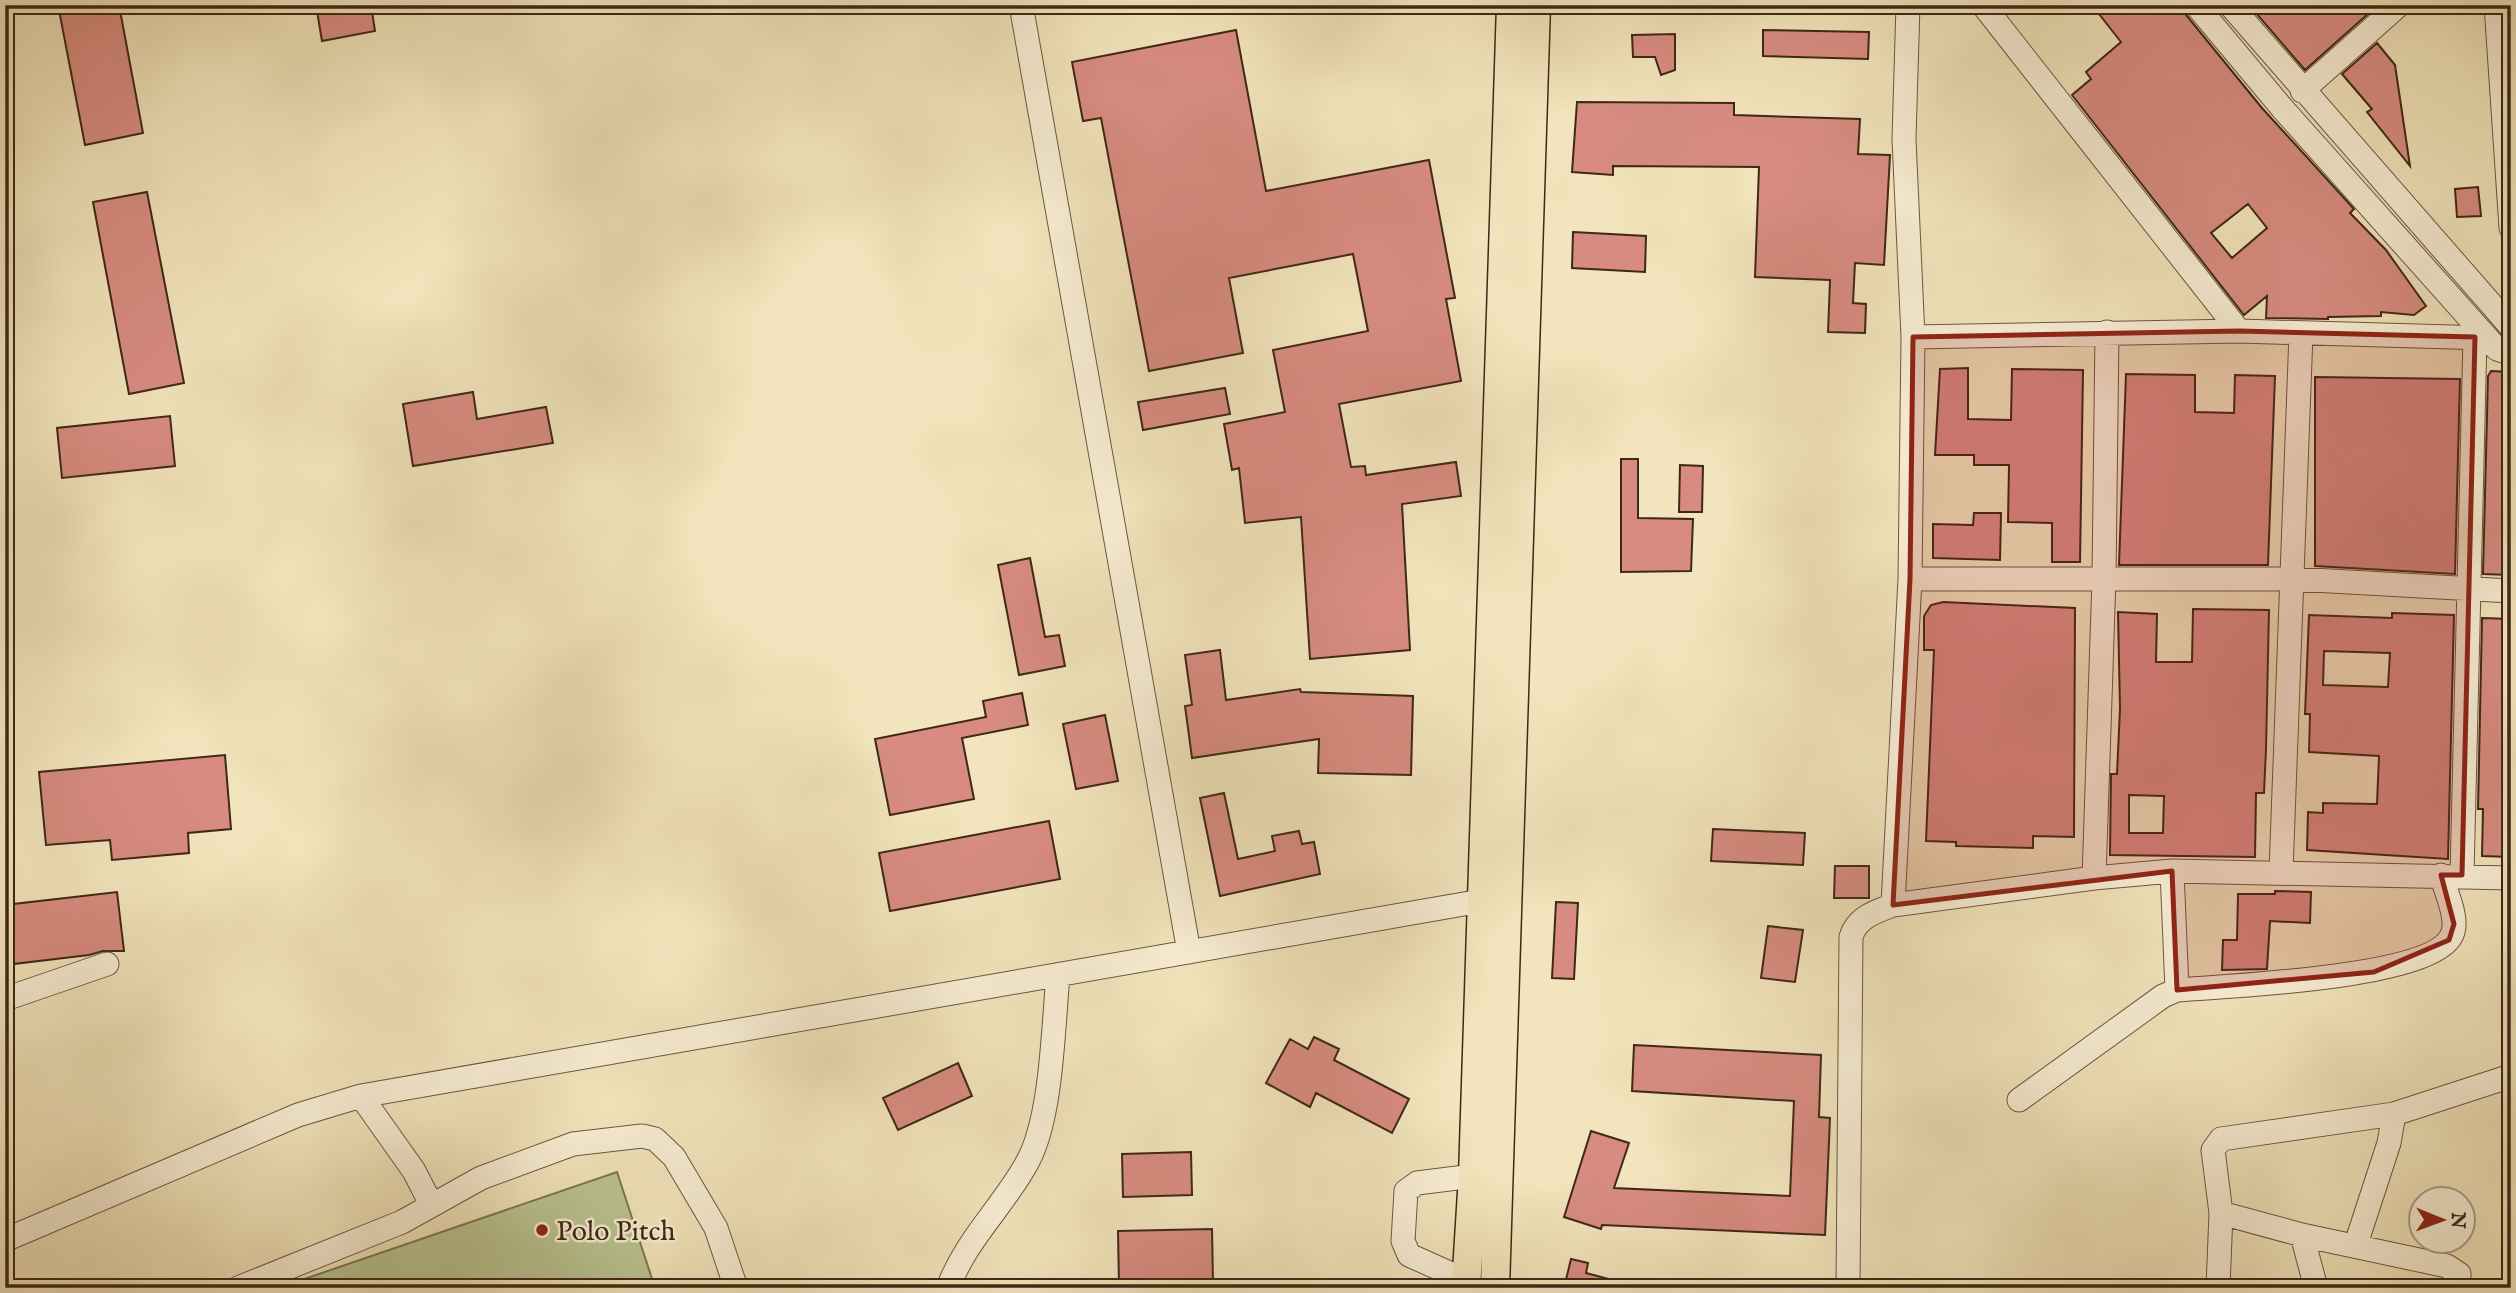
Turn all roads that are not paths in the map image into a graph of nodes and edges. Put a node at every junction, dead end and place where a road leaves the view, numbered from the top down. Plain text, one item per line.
1 (1021, 5) edge
2 (1511, 5) edge
3 (1536, 5) edge
4 (1908, 5) edge
5 (1983, 5) edge
6 (2196, 5) edge
7 (2230, 5) edge
8 (2399, 5) edge
9 (2496, 5) edge
10 (2302, 90) junction
11 (2511, 228) edge
12 (2511, 327) edge
13 (2239, 331) junction
14 (2107, 332) junction
15 (2301, 333) junction
16 (1913, 337) junction
17 (2481, 337) junction
18 (2511, 354) edge
19 (2105, 578) junction
20 (1910, 579) junction
21 (2294, 579) junction
22 (2470, 589) junction
23 (2511, 591) edge
24 (2172, 871) junction
25 (2281, 872) junction
26 (2451, 875) junction
27 (2094, 878) junction
28 (2511, 878) edge
29 (1481, 901) junction
30 (1893, 905) junction
31 (1189, 952) junction
32 (107, 964) dead end
33 (1058, 976) junction
34 (2177, 990) junction
35 (5, 999) edge
36 (2511, 1076) edge
37 (361, 1096) junction
38 (2019, 1100) dead end
39 (2394, 1114) junction
40 (1473, 1176) junction
41 (430, 1204) junction
42 (2221, 1213) junction
43 (2302, 1235) junction
44 (5, 1240) edge
45 (2356, 1244) junction
46 (1467, 1284) edge
47 (238, 1288) edge
48 (736, 1288) edge
49 (948, 1288) edge
50 (1495, 1288) edge
51 (1848, 1288) edge
52 (2218, 1288) edge
53 (2316, 1288) edge
54 (2459, 1288) edge

1 - 31 street
2 - 29 main road
3 - 50 main road
4 - 16 street
5 - 13 street
6 - 17 street
7 - 10 street
8 - 10 street
9 - 11 street
10 - 12 street
13 - 14 street
13 - 15 street
14 - 16 street
14 - 19 street
15 - 17 street
15 - 21 street
16 - 20 street
17 - 18 street
17 - 22 street
19 - 20 street
19 - 21 street
19 - 27 street
20 - 30 street
21 - 22 street
21 - 25 street
22 - 23 street
22 - 26 street
24 - 25 street
24 - 27 street
24 - 34 street
25 - 26 street
26 - 28 street
26 - 34 street
27 - 30 street
29 - 31 street
29 - 40 main road
30 - 51 street
31 - 33 street
32 - 35 street
33 - 37 street
33 - 49 street
34 - 38 street
36 - 39 street
37 - 41 street
37 - 44 street
39 - 42 street
39 - 45 street
40 - 46 main road
40 - 46 street
41 - 47 street
41 - 48 street
42 - 43 street
42 - 52 street
43 - 45 street
43 - 53 street
45 - 54 street

